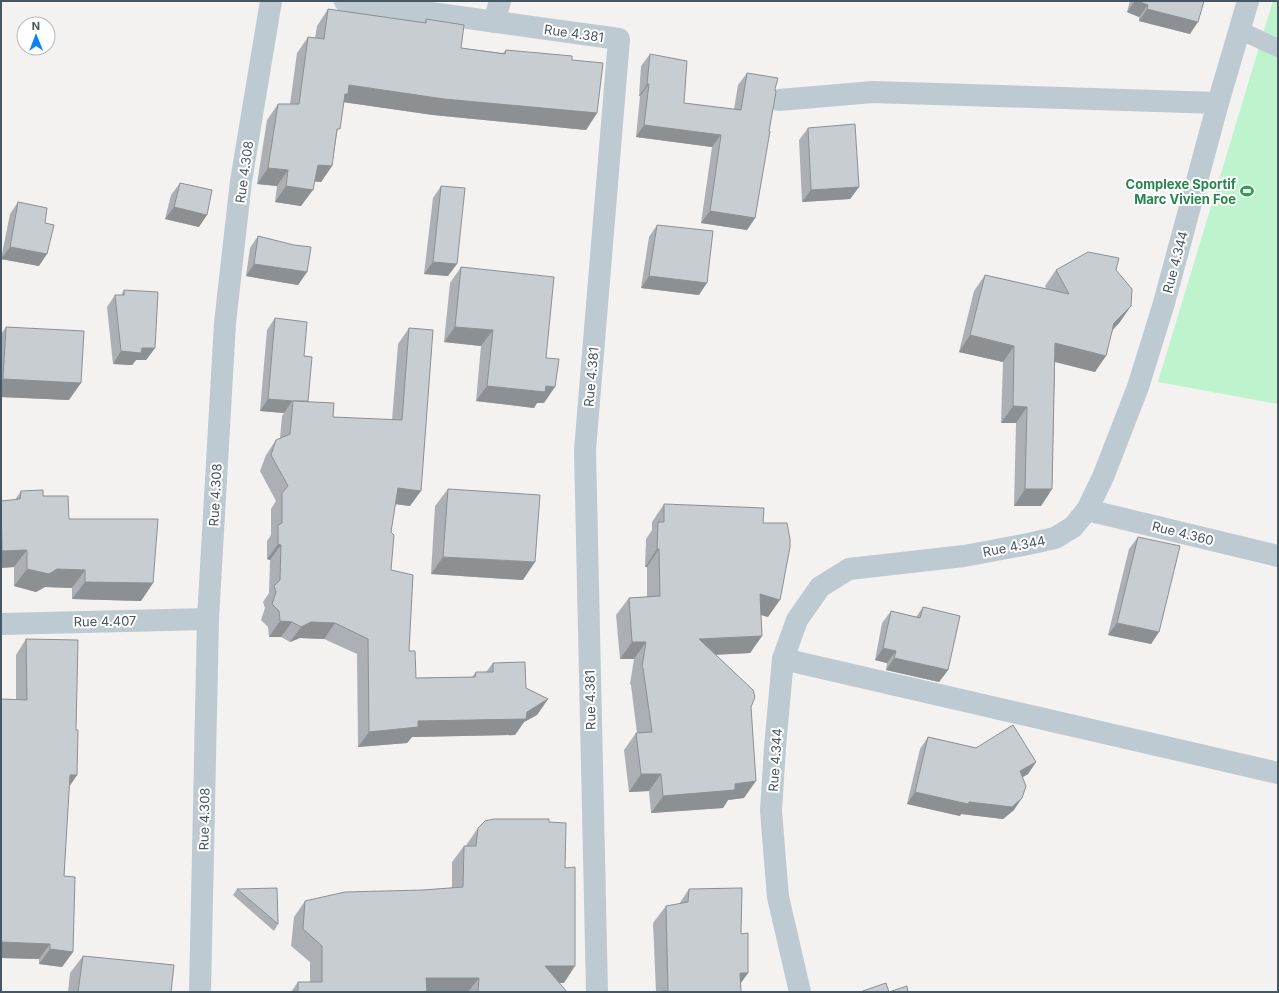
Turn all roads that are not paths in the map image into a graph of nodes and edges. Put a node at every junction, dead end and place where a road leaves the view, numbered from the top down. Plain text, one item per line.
1 (271, 1) edge
2 (345, 1) edge
3 (500, 1) edge
4 (1248, 1) edge
5 (494, 22) junction
6 (1239, 30) junction
7 (1278, 48) edge
8 (779, 100) dead end
9 (1218, 103) junction
10 (1087, 510) junction
11 (1278, 556) edge
12 (208, 619) junction
13 (1, 624) edge
14 (783, 659) junction
15 (1278, 773) edge
16 (200, 992) edge
17 (597, 992) edge
18 (800, 992) edge

1 - 12 street, Rue 4.308
2 - 5 street, Rue 4.381
3 - 5 street
4 - 6 street, Rue 4.344
5 - 17 street, Rue 4.381
6 - 7 lane
6 - 9 street, Rue 4.344
8 - 9 street
9 - 10 street, Rue 4.344
10 - 11 street, Rue 4.360
10 - 14 street, Rue 4.344
12 - 13 street, Rue 4.407
12 - 16 street, Rue 4.308
14 - 15 street
14 - 18 street, Rue 4.344

